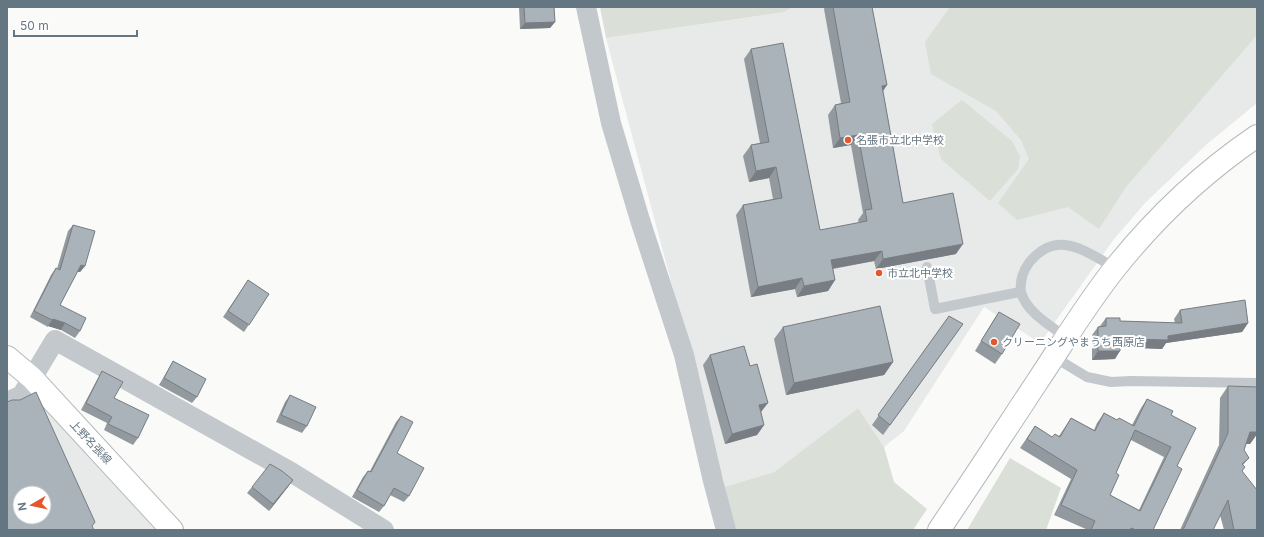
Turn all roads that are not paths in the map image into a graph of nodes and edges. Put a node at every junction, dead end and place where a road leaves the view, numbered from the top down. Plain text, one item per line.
1 (586, 7) edge
2 (1257, 136) edge
3 (927, 268) dead end
4 (1116, 268) junction
5 (1020, 292) junction
6 (1066, 337) junction
7 (1054, 357) junction
8 (7, 358) edge
9 (32, 378) junction
10 (1257, 383) edge
11 (7, 402) edge
12 (172, 530) edge
13 (384, 530) edge
14 (726, 530) edge
15 (939, 530) edge

1 - 14 street
2 - 4 street
3 - 5 lane
4 - 5 lane
4 - 6 street
5 - 6 lane
6 - 7 street
7 - 10 lane
7 - 15 street
8 - 9 street, 上野名張線
9 - 11 street
9 - 12 street, 上野名張線
9 - 13 street

